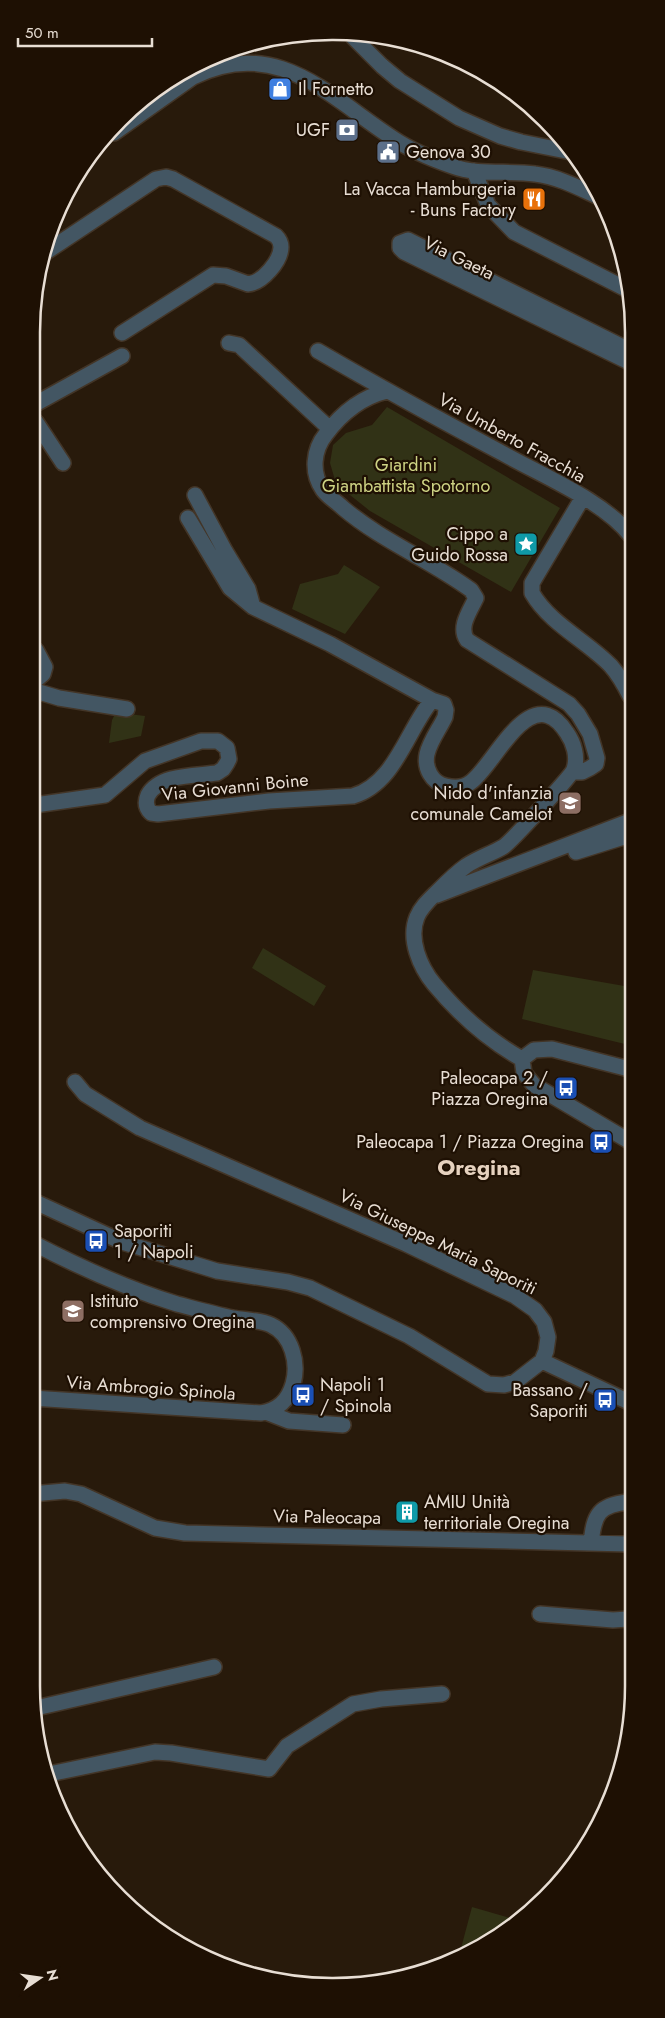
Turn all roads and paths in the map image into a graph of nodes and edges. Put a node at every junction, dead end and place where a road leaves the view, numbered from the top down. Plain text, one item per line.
1 (350, 41) edge
2 (357, 42) edge
3 (379, 68) junction
4 (169, 90) edge
5 (561, 150) edge
6 (474, 171) junction
7 (590, 193) edge
8 (53, 247) edge
9 (621, 285) edge
10 (122, 333) dead end
11 (229, 343) dead end
12 (625, 348) edge
13 (318, 352) dead end
14 (122, 356) dead end
15 (625, 360) edge
16 (387, 391) junction
17 (40, 401) edge
18 (40, 428) edge
19 (330, 429) junction
20 (63, 463) dead end
21 (195, 495) dead end
22 (582, 497) junction
23 (188, 518) dead end
24 (625, 529) edge
25 (253, 607) junction
26 (40, 658) edge
27 (40, 681) edge
28 (625, 688) edge
29 (40, 689) edge
30 (432, 700) junction
31 (127, 709) dead end
32 (573, 772) junction
33 (40, 804) edge
34 (625, 823) edge
35 (625, 838) edge
36 (459, 887) junction
37 (433, 896) junction
38 (522, 1059) junction
39 (625, 1068) edge
40 (74, 1082) dead end
41 (625, 1139) edge
42 (40, 1204) edge
43 (40, 1247) edge
44 (542, 1361) junction
45 (40, 1399) edge
46 (625, 1400) edge
47 (266, 1412) junction
48 (342, 1425) dead end
49 (40, 1493) edge
50 (625, 1503) edge
51 (591, 1543) junction
52 (625, 1544) edge
53 (540, 1614) dead end
54 (625, 1619) edge
55 (214, 1667) dead end
56 (442, 1694) dead end
57 (41, 1707) edge
58 (54, 1773) edge

1 - 3 street
2 - 3 street
3 - 5 street
4 - 6 street
6 - 7 street
6 - 9 street
8 - 10 street
11 - 19 street
12 - 15 street, Via Gaeta
13 - 16 street, Via Umberto Fracchia
14 - 17 street
16 - 19 street
16 - 22 street, Via Umberto Fracchia
18 - 20 street
19 - 32 street
21 - 25 street
22 - 24 street
22 - 28 street, Via Umberto Fracchia
23 - 25 street
25 - 30 street
26 - 27 street
29 - 31 street
30 - 32 street
30 - 33 street, Via Giovanni Boine
32 - 37 street
34 - 36 street
35 - 36 street
36 - 37 street
37 - 38 street
38 - 39 street
38 - 41 street
40 - 44 street, Via Giuseppe Maria Saporiti
42 - 44 street
43 - 47 street
44 - 46 street
45 - 47 street, Via Ambrogio Spinola
47 - 48 street
49 - 51 street, Via Paleocapa
50 - 51 street
51 - 52 street, Via Paleocapa
53 - 54 street
55 - 57 street
56 - 58 street

